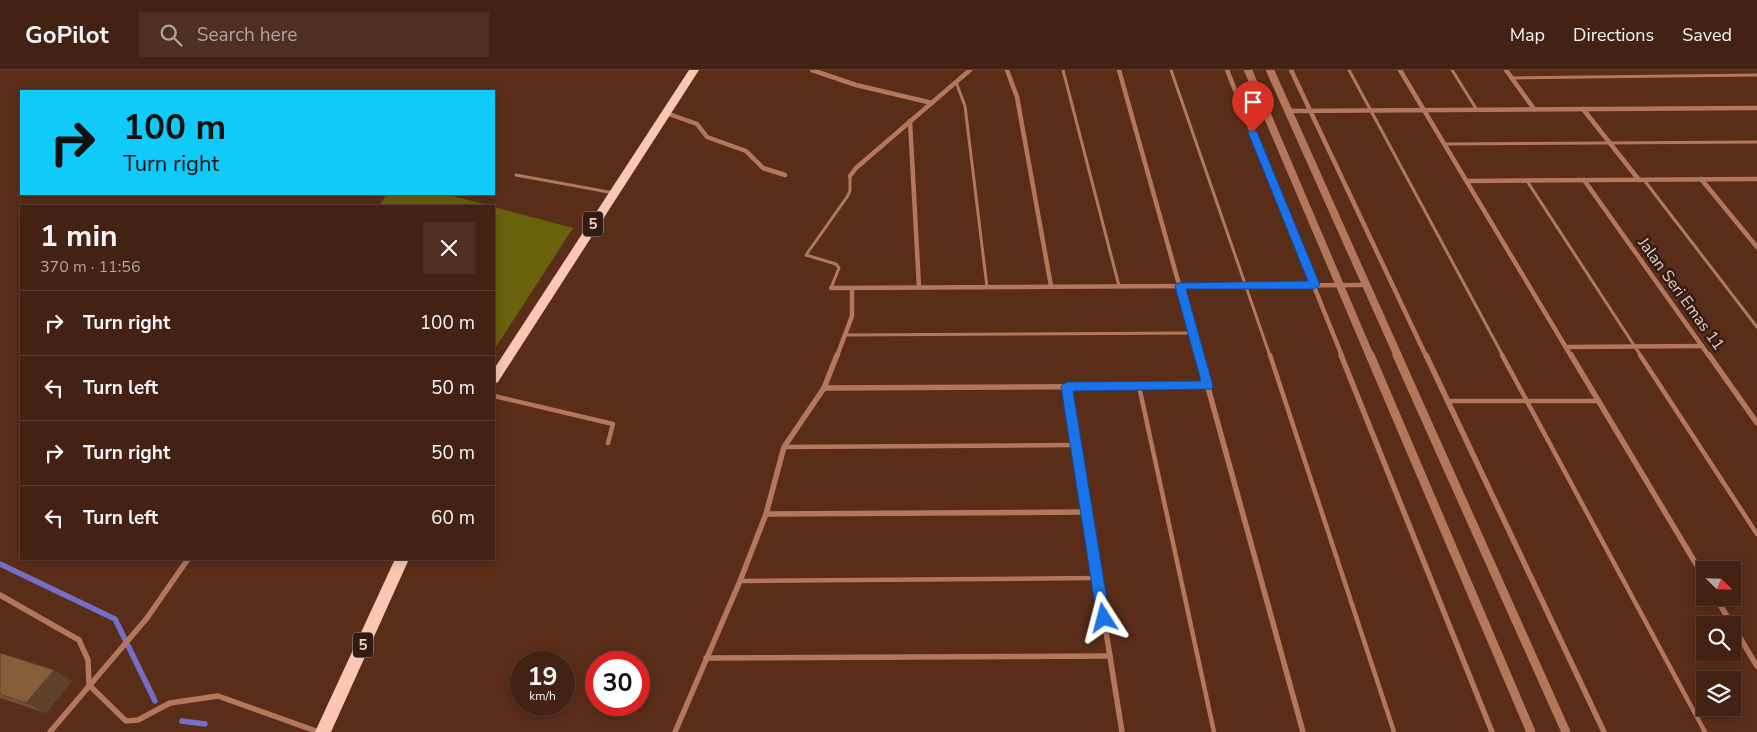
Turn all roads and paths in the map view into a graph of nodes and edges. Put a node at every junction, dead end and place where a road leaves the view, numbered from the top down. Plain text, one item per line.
1 (694, 70) edge
2 (812, 70) edge
3 (970, 70) edge
4 (1006, 70) edge
5 (1063, 70) edge
6 (1118, 70) edge
7 (1171, 70) edge
8 (1227, 70) edge
9 (1248, 70) edge
10 (1270, 70) edge
11 (1291, 70) edge
12 (1349, 70) edge
13 (1400, 70) edge
14 (1452, 70) edge
15 (1506, 70) edge
16 (1757, 75) edge
17 (1512, 78) junction
18 (956, 82) junction
19 (932, 103) junction
20 (1757, 108) edge
21 (1534, 109) junction
22 (1583, 109) junction
23 (1371, 110) junction
24 (1424, 110) junction
25 (1477, 110) junction
26 (1288, 111) junction
27 (1310, 111) junction
28 (666, 113) junction
29 (910, 122) junction
30 (1757, 142) edge
31 (1610, 143) junction
32 (1445, 144) junction
33 (785, 174) dead end
34 (516, 175) dead end
35 (850, 176) joint
36 (1701, 179) junction
37 (1757, 179) edge
38 (1584, 180) junction
39 (1642, 180) junction
40 (1467, 181) junction
41 (1527, 181) junction
42 (614, 193) junction
43 (1757, 247) edge
44 (1247, 285) junction
45 (1314, 285) junction
46 (1340, 285) junction
47 (1365, 285) junction
48 (1051, 286) junction
49 (1119, 286) junction
50 (1180, 286) junction
51 (918, 287) junction
52 (987, 287) junction
53 (830, 288) joint
54 (852, 288) junction
55 (1757, 327) edge
56 (1193, 333) junction
57 (845, 334) junction
58 (1634, 346) junction
59 (1702, 346) junction
60 (1567, 347) junction
61 (495, 376) edge
62 (1067, 386) junction
63 (1139, 386) junction
64 (1208, 386) junction
65 (824, 388) junction
66 (495, 396) edge
67 (1447, 401) junction
68 (1527, 401) junction
69 (1598, 401) junction
70 (1757, 422) edge
71 (608, 443) dead end
72 (1076, 445) junction
73 (784, 447) junction
74 (1087, 512) junction
75 (766, 514) junction
76 (1757, 534) edge
77 (187, 560) edge
78 (402, 560) edge
79 (1696, 564) edge
80 (1097, 578) junction
81 (740, 581) junction
82 (0, 595) edge
83 (1721, 606) edge
84 (1110, 656) junction
85 (706, 658) junction
86 (1757, 666) edge
87 (89, 685) junction
88 (50, 732) edge
89 (319, 732) edge
90 (323, 732) edge
91 (675, 732) edge
92 (1122, 732) edge
93 (1214, 732) edge
94 (1303, 732) edge
95 (1394, 732) edge
96 (1492, 732) edge
97 (1531, 732) edge
98 (1566, 732) edge
99 (1604, 732) edge
100 (1705, 732) edge

1 - 28 main road, 5
2 - 19 street
3 - 18 street
4 - 48 street
5 - 49 lane
6 - 50 street
7 - 44 lane
8 - 45 street
9 - 46 street
10 - 26 street
11 - 27 street
12 - 23 lane
13 - 24 street
14 - 25 lane
15 - 17 street
16 - 17 lane
17 - 21 street
18 - 19 street
18 - 52 lane
19 - 29 street
20 - 22 street
21 - 22 street
21 - 25 street
22 - 31 street
23 - 24 street
23 - 27 street
23 - 68 lane
24 - 25 street
24 - 32 street
26 - 27 street
26 - 47 street
27 - 67 street
28 - 33 street
28 - 42 main road, 5
29 - 35 street
29 - 51 street
30 - 31 lane
31 - 32 lane
31 - 39 street
32 - 40 street
34 - 42 lane
35 - 53 lane
36 - 37 street
36 - 39 street
36 - 43 street
38 - 39 street
38 - 41 street
38 - 59 street, Jalan Seri Emas 11
39 - 55 lane
40 - 41 street
40 - 60 street
41 - 58 lane
42 - 61 main road, 5
44 - 45 street
44 - 50 street
44 - 95 lane
45 - 46 street
45 - 96 street
46 - 47 street
46 - 97 street
47 - 98 street
48 - 49 street
48 - 52 street
49 - 50 street
50 - 56 street
51 - 52 street
51 - 54 street
53 - 54 street
54 - 57 street
56 - 57 lane
56 - 64 street
57 - 65 street
58 - 59 street
58 - 60 street
58 - 76 lane
59 - 70 street, Jalan Seri Emas 11
60 - 69 street
62 - 63 street
62 - 65 street
62 - 72 street
63 - 64 street
63 - 93 lane
64 - 94 street
65 - 73 street
66 - 71 lane
67 - 68 lane
67 - 99 street
68 - 69 lane
68 - 100 lane
69 - 79 street
72 - 73 lane
72 - 74 street
73 - 75 street
74 - 75 street
74 - 80 street
75 - 81 street
77 - 87 street
78 - 90 main road, 5
80 - 81 lane
80 - 84 street
81 - 85 street
82 - 87 street
83 - 86 street
84 - 85 street
84 - 92 street
85 - 91 street
87 - 88 street
87 - 89 street

